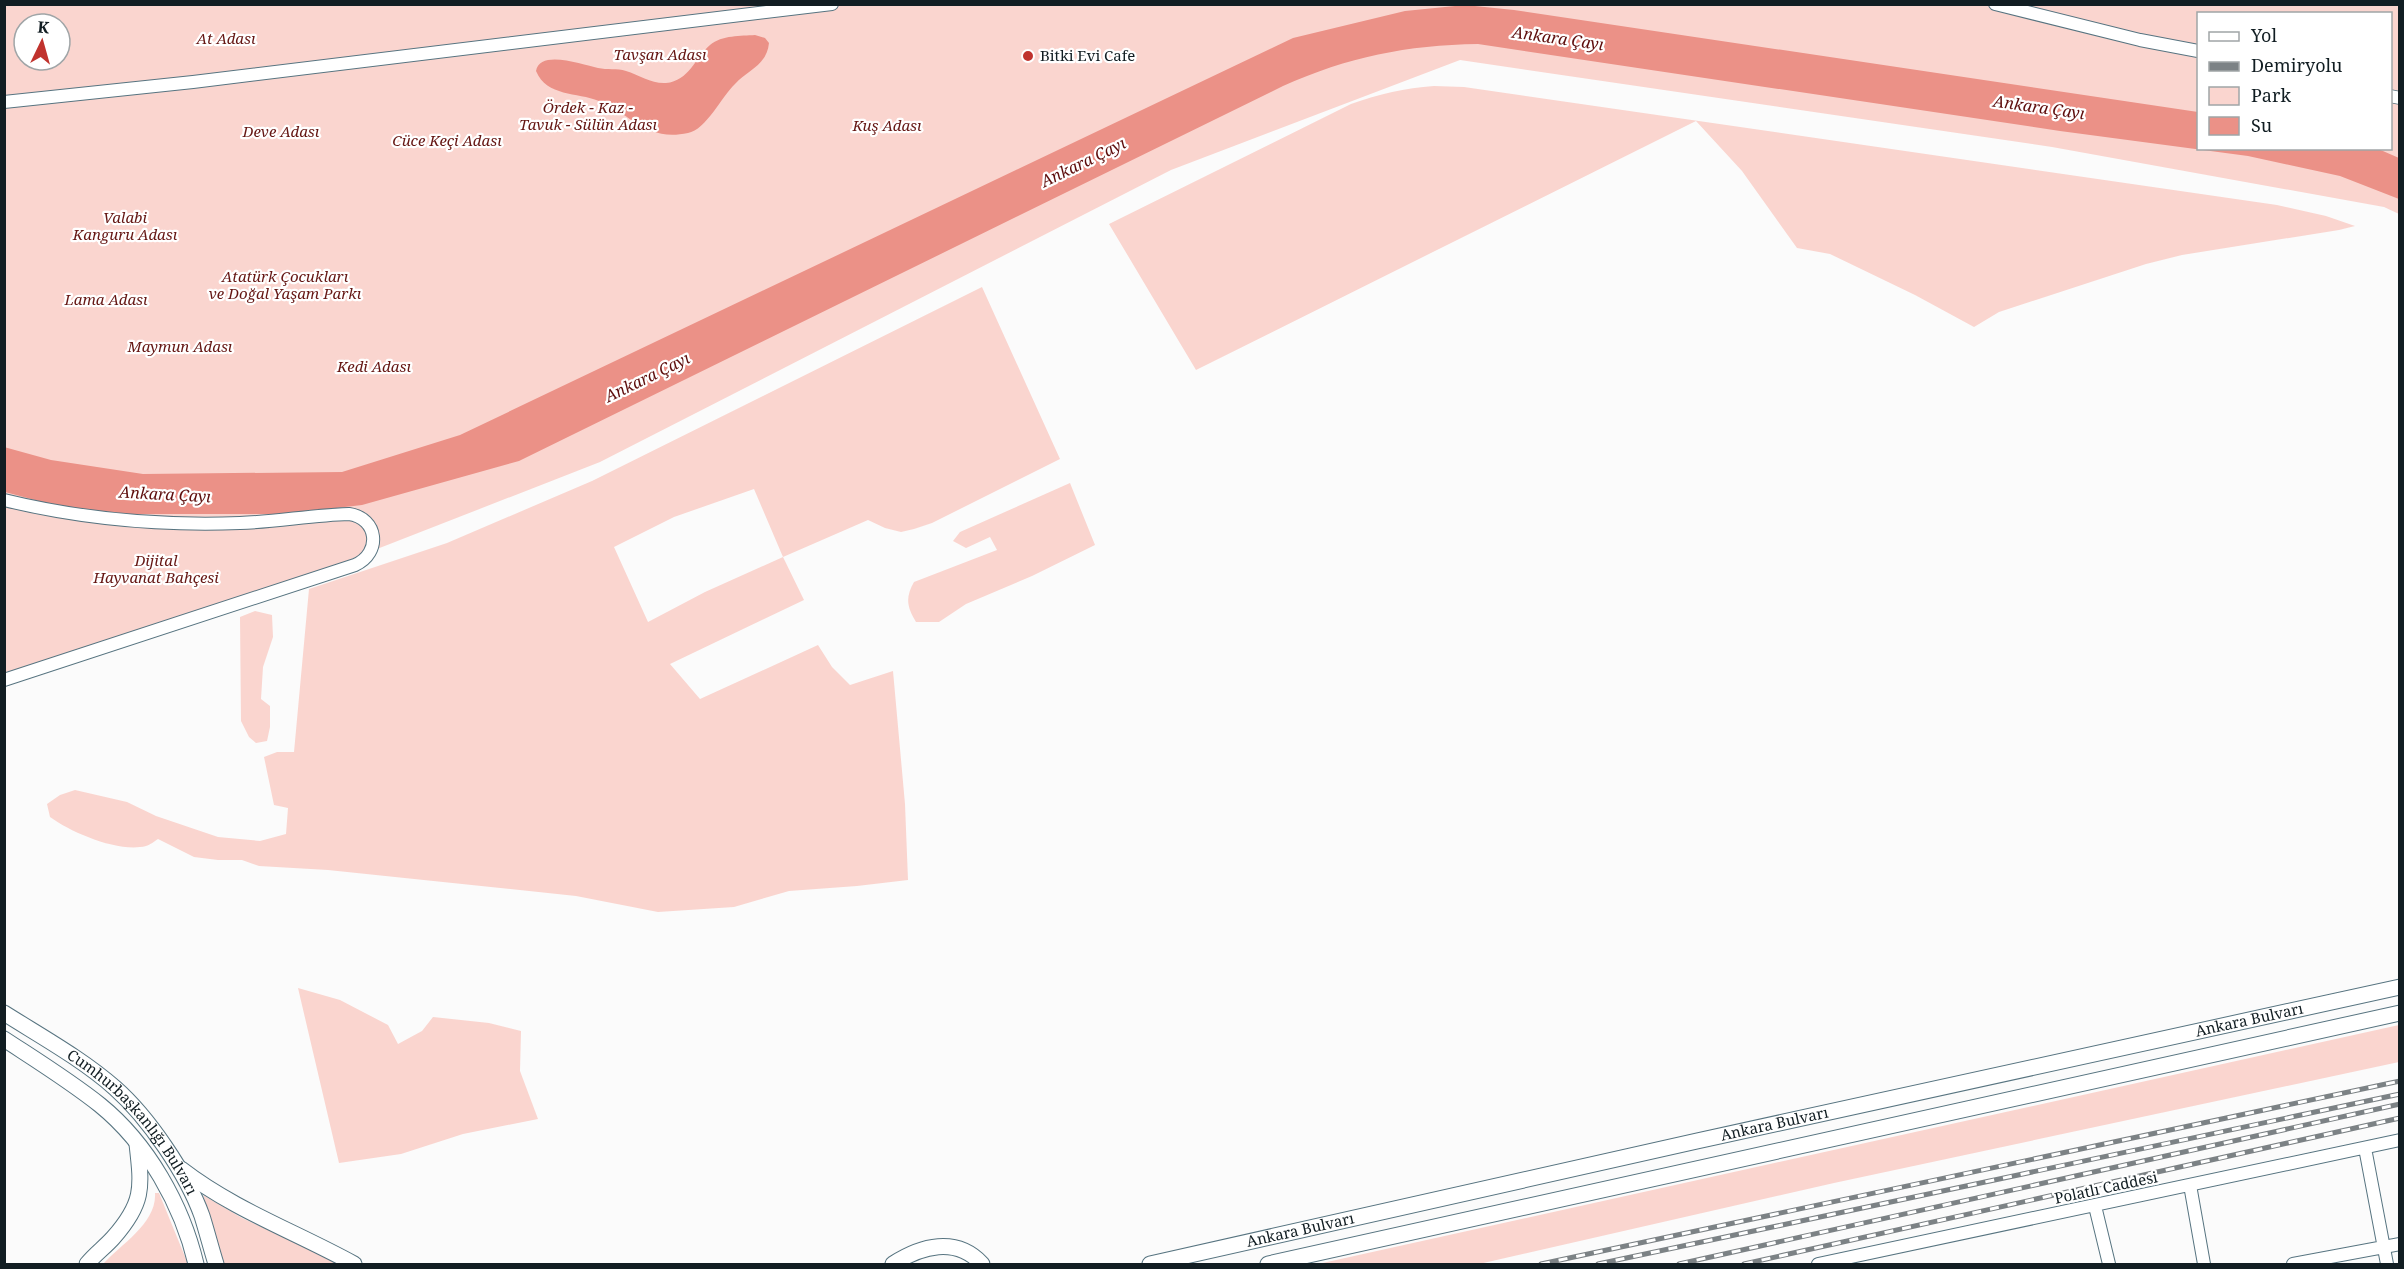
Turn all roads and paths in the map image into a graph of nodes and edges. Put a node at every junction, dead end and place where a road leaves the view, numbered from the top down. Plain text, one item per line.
1 (832, 4) edge
2 (1995, 4) edge
3 (2197, 51) edge
4 (4, 102) edge
5 (4, 500) edge
6 (4, 680) edge
7 (2400, 987) edge
8 (4, 1013) edge
9 (2400, 1013) edge
10 (4, 1039) edge
11 (2400, 1140) edge
12 (137, 1144) junction
13 (2365, 1148) junction
14 (176, 1166) junction
15 (2190, 1185) junction
16 (2095, 1206) junction
17 (112, 1239) junction
18 (2400, 1244) edge
19 (2384, 1247) junction
20 (87, 1264) edge
21 (97, 1264) edge
22 (196, 1264) edge
23 (216, 1264) edge
24 (354, 1264) edge
25 (893, 1264) edge
26 (982, 1264) edge
27 (1150, 1264) edge
28 (1268, 1264) edge
29 (1818, 1264) edge
30 (2109, 1264) edge
31 (2204, 1264) edge
32 (2293, 1264) edge
33 (2387, 1264) edge

1 - 4 street
2 - 3 street
5 - 6 street
7 - 27 main road, Ankara Bulvarı
8 - 14 main road, Cumhurbaşkanlığı Bulvarı
9 - 28 main road, Ankara Bulvarı
10 - 12 main road, Cumhurbaşkanlığı Bulvarı
11 - 13 street, Polatlı Caddesi
12 - 17 main road
12 - 22 main road, Cumhurbaşkanlığı Bulvarı
13 - 15 street, Polatlı Caddesi
13 - 19 street
14 - 23 main road, Cumhurbaşkanlığı Bulvarı
14 - 24 main road
15 - 16 street, Polatlı Caddesi
15 - 31 street
16 - 29 street, Polatlı Caddesi
16 - 30 street
17 - 20 main road
17 - 21 main road
18 - 19 street
19 - 32 street
19 - 33 street
25 - 26 main road

